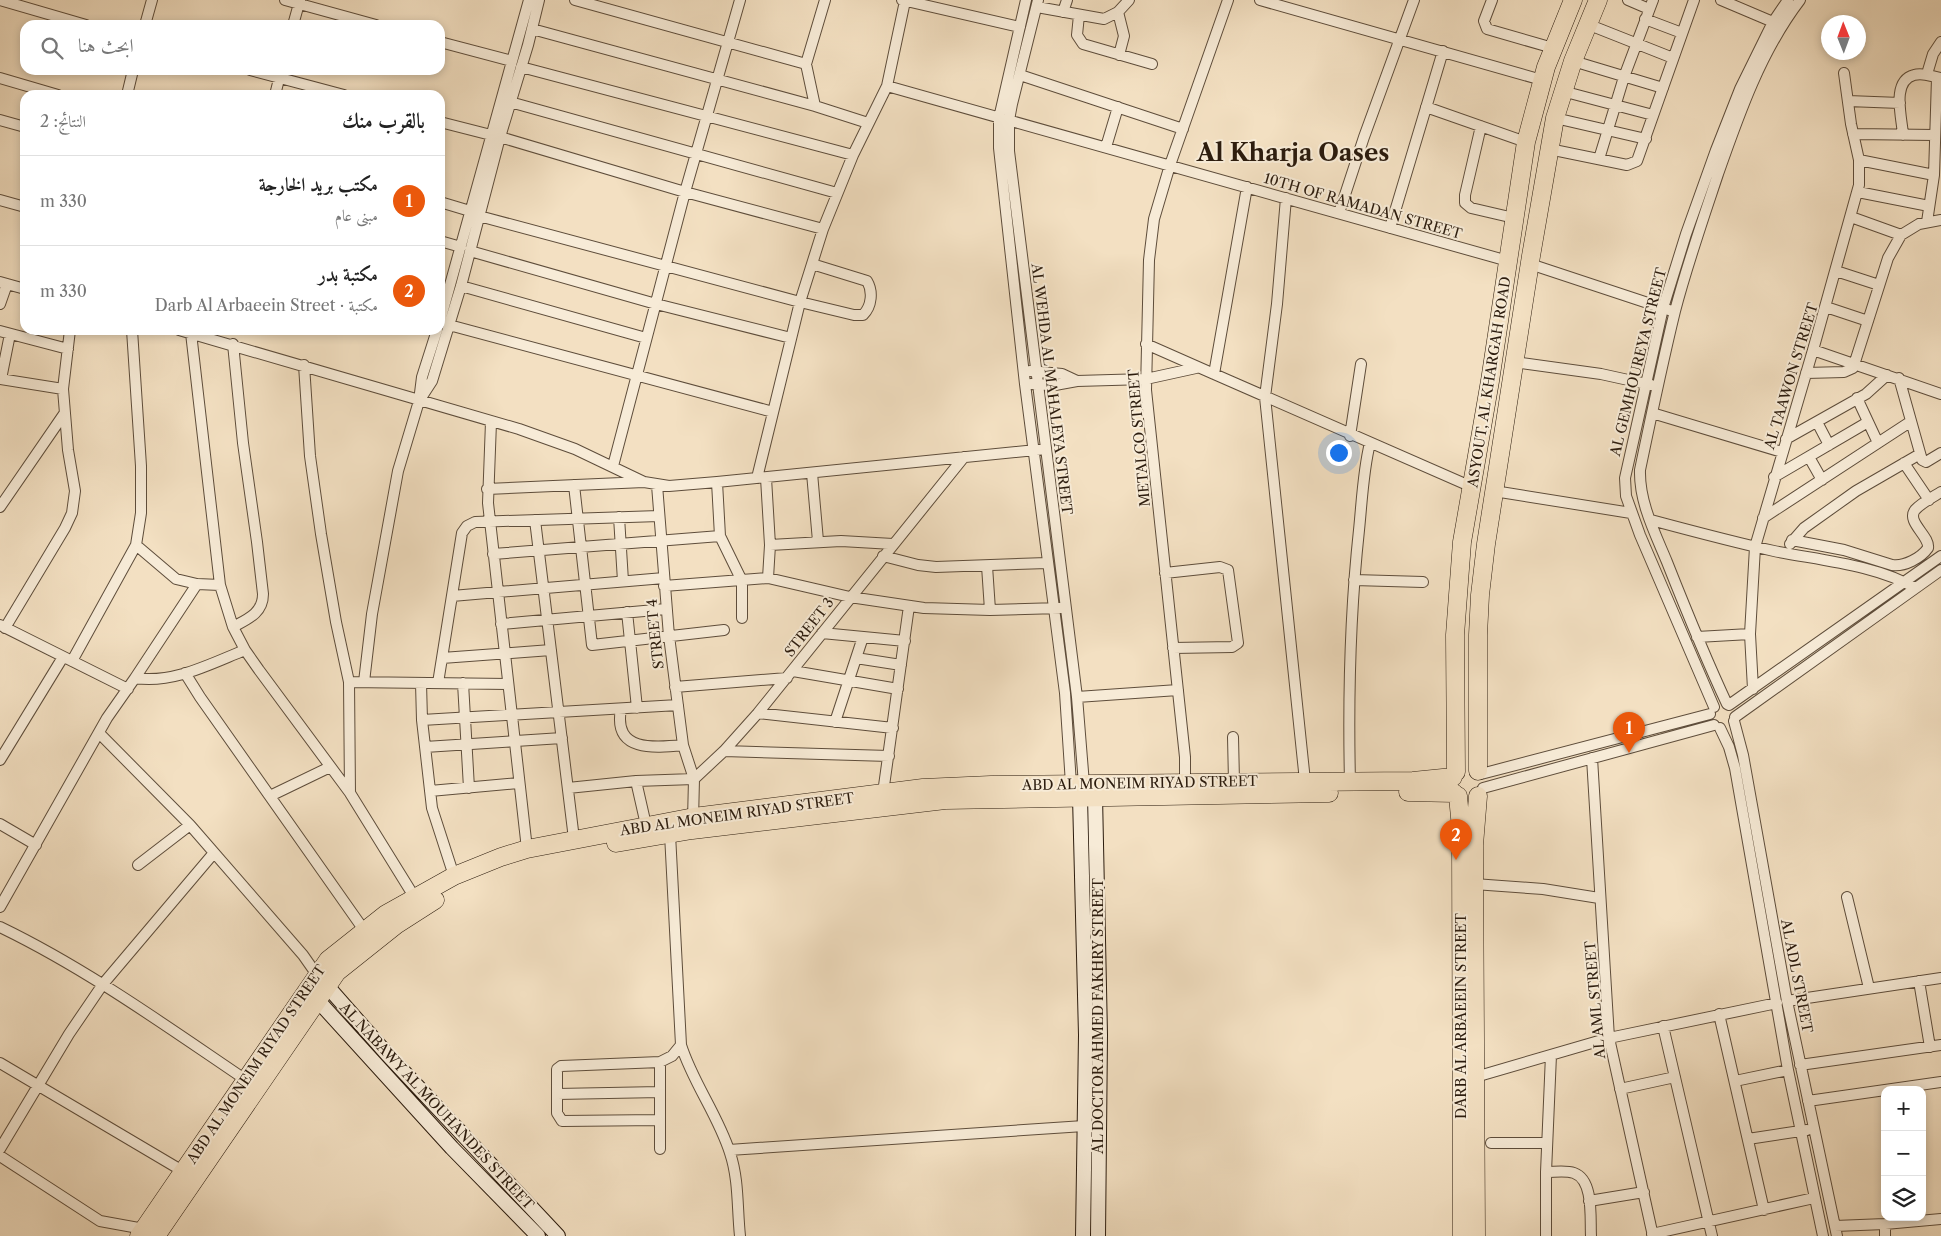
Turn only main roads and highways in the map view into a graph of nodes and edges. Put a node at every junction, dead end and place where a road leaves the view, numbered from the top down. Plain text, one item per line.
1 (1573, 0) edge
2 (1598, 0) edge
3 (1480, 782) junction
4 (1455, 785) junction
5 (1185, 789) junction
6 (969, 792) junction
7 (693, 824) junction
8 (1468, 920) junction
9 (317, 988) junction
10 (1468, 1079) junction
11 (222, 1128) junction
12 (146, 1234) edge
13 (1462, 1236) edge
14 (1476, 1236) edge

1 - 4 highway, ASYOUT, AL KHARGAH ROAD
2 - 3 highway, ASYOUT, AL KHARGAH ROAD
3 - 4 highway
3 - 4 highway
3 - 8 highway, DARB AL ARBAEEIN STREET
4 - 5 highway, ABD AL MONEIM RIYAD STREET
4 - 5 highway, ABD AL MONEIM RIYAD STREET
4 - 8 highway, DARB AL ARBAEEIN STREET
5 - 6 highway, ABD AL MONEIM RIYAD STREET
6 - 7 highway, ABD AL MONEIM RIYAD STREET
6 - 7 highway, ABD AL MONEIM RIYAD STREET
7 - 9 highway, ABD AL MONEIM RIYAD STREET
7 - 9 highway, ABD AL MONEIM RIYAD STREET
8 - 10 highway, DARB AL ARBAEEIN STREET
9 - 11 highway, ABD AL MONEIM RIYAD STREET
9 - 11 highway, ABD AL MONEIM RIYAD STREET
10 - 13 highway, DARB AL ARBAEEIN STREET
10 - 14 highway, DARB AL ARBAEEIN STREET
11 - 12 highway, ABD AL MONEIM RIYAD STREET

